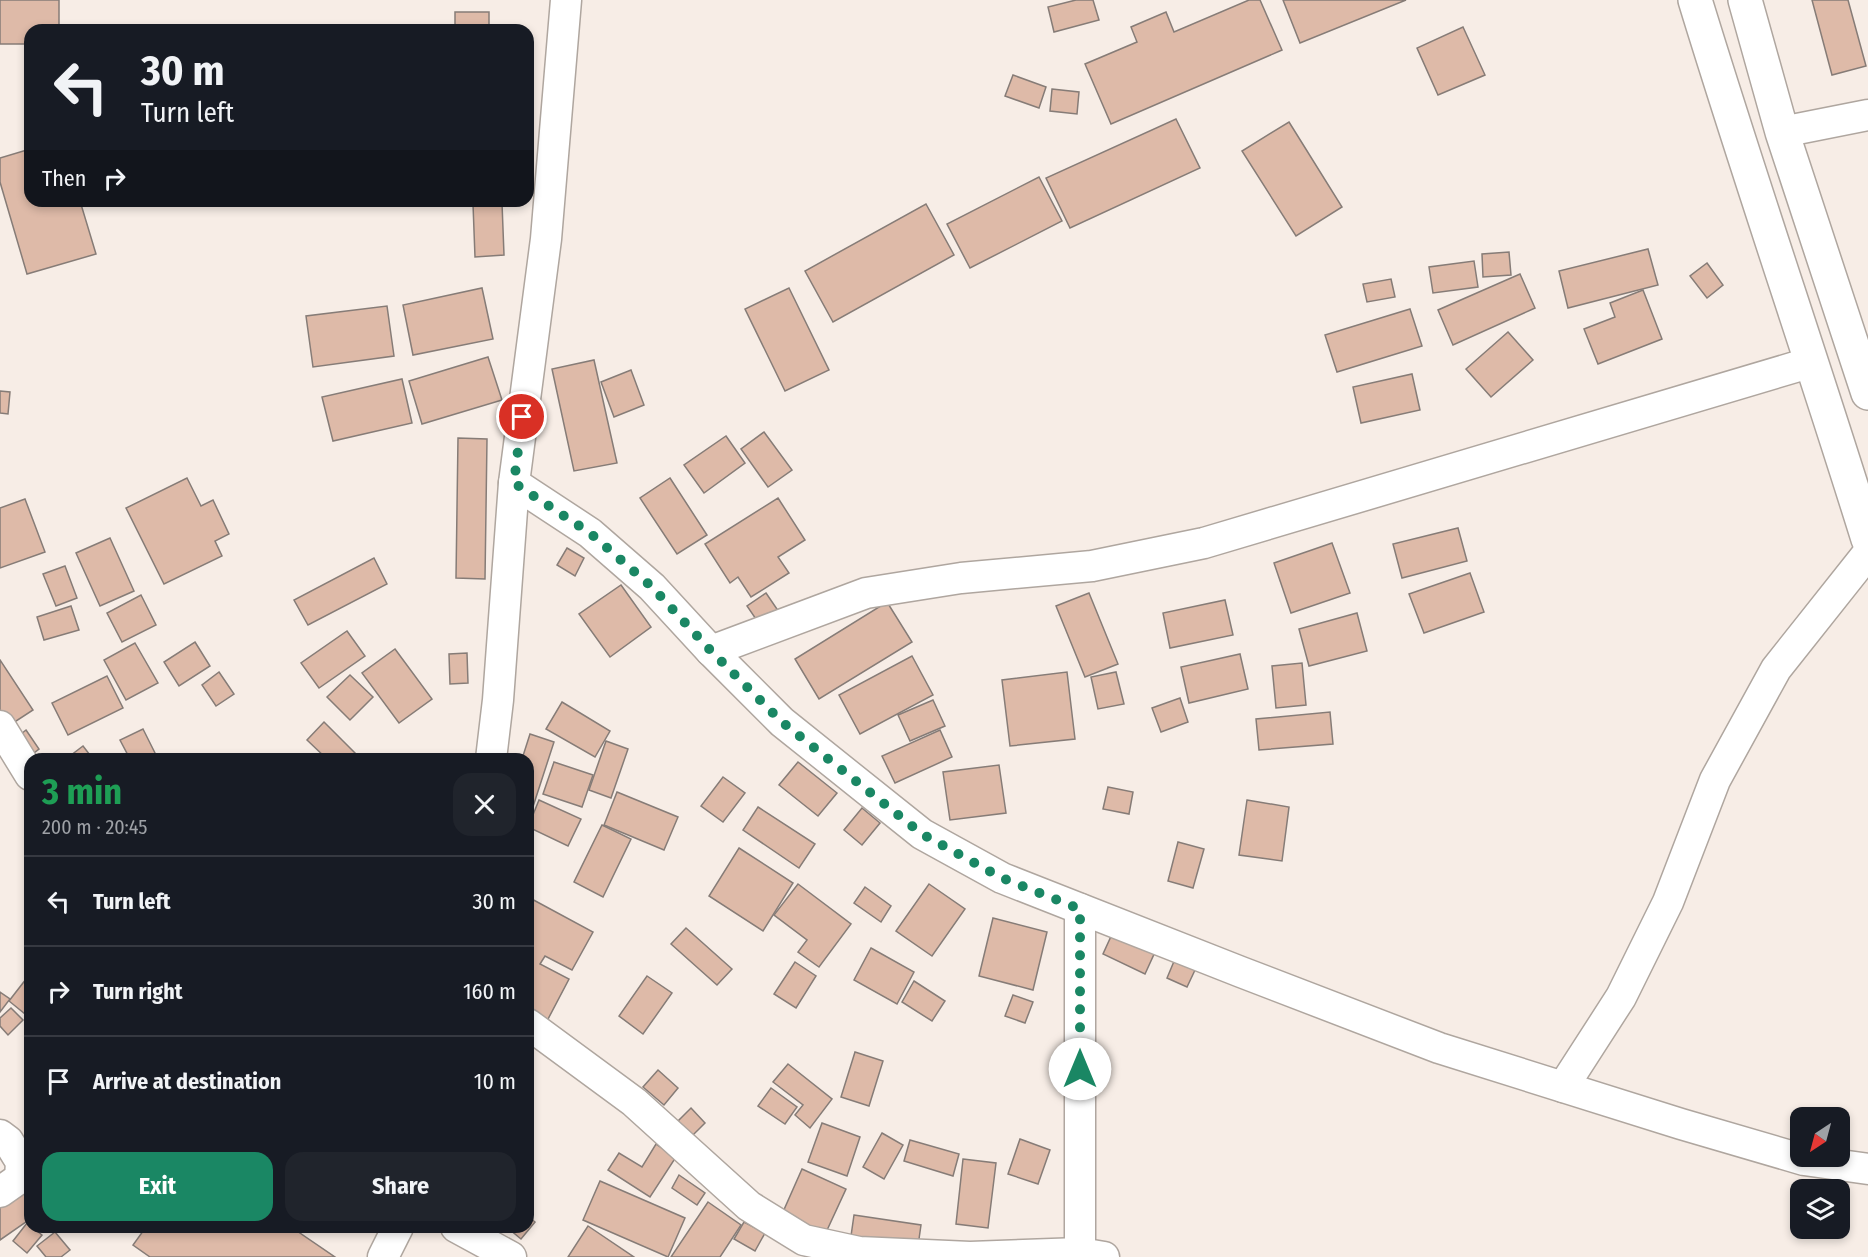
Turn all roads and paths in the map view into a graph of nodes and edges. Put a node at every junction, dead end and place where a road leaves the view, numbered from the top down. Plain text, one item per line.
1 (566, 0) edge
2 (1695, 0) edge
3 (1745, 0) edge
4 (1868, 114) edge
5 (1782, 132) junction
6 (1812, 362) junction
7 (1868, 393) edge
8 (514, 483) junction
9 (1868, 539) edge
10 (1868, 552) edge
11 (711, 651) junction
12 (0, 726) edge
13 (492, 753) edge
14 (24, 765) edge
15 (1080, 909) junction
16 (534, 1028) edge
17 (1563, 1087) junction
18 (0, 1135) edge
19 (1868, 1169) edge
20 (0, 1192) edge
21 (395, 1233) edge
22 (467, 1233) edge
23 (1092, 1255) edge
24 (383, 1257) edge
25 (511, 1257) edge

1 - 8 street
2 - 6 main road
3 - 5 main road
4 - 5 street
5 - 7 main road
6 - 9 main road
6 - 11 street
8 - 11 street
8 - 13 street
10 - 17 street
11 - 15 street
12 - 14 street
15 - 17 street
15 - 23 street
16 - 23 street
17 - 19 street
18 - 20 street
21 - 24 street
22 - 25 street

